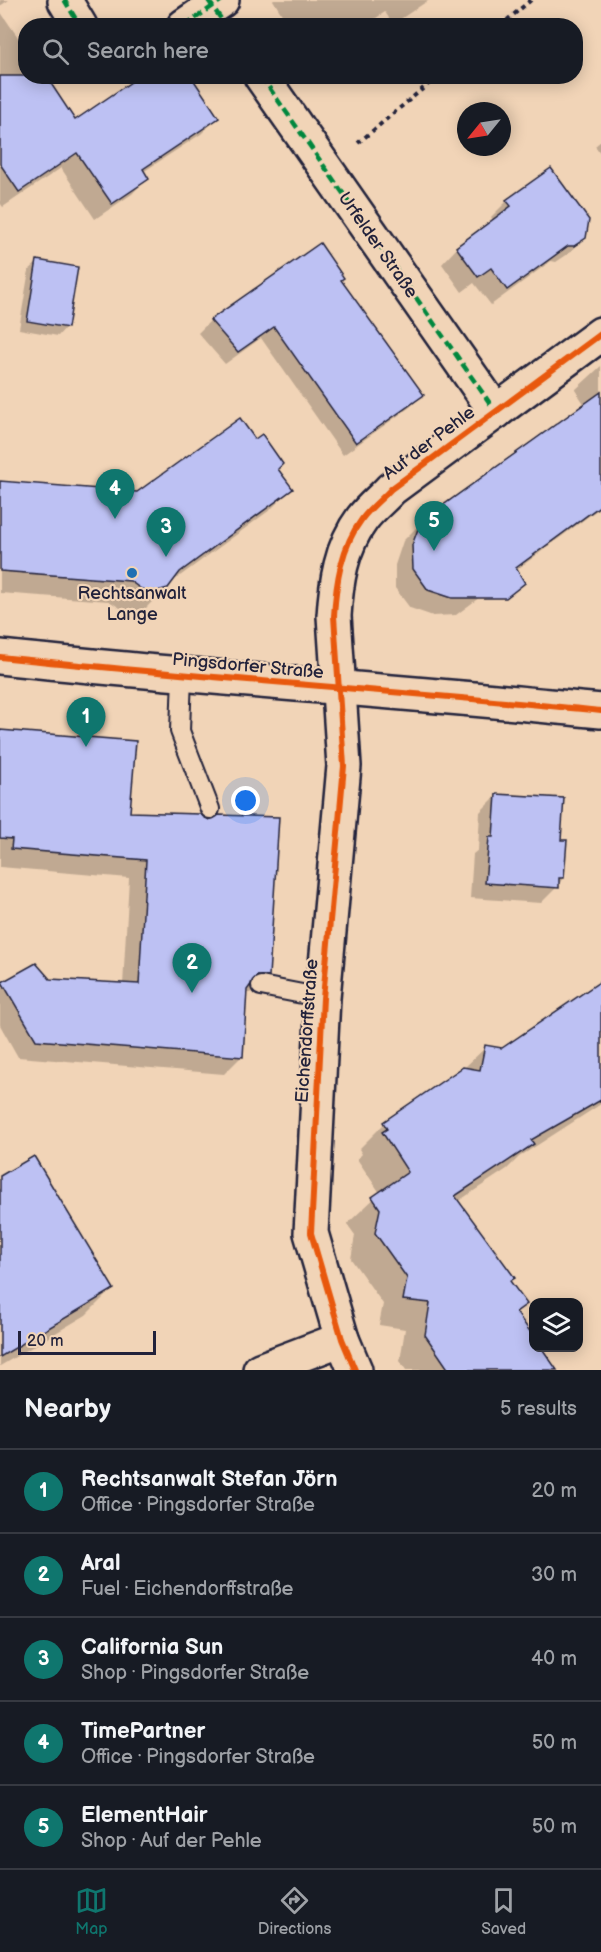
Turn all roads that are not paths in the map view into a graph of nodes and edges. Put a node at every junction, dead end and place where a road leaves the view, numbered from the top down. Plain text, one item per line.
1 (67, 0) edge
2 (217, 8) edge
3 (75, 18) edge
4 (199, 18) edge
5 (266, 84) edge
6 (601, 334) edge
7 (496, 412) junction
8 (0, 657) edge
9 (182, 676) junction
10 (336, 688) junction
11 (601, 711) edge
12 (210, 809) dead end
13 (261, 987) dead end
14 (323, 999) junction
15 (342, 1339) junction
16 (260, 1370) edge
17 (355, 1370) edge

1 - 3 street
2 - 4 street
5 - 7 street, Urfelder Straße
6 - 7 street, Auf der Pehle
7 - 10 street, Auf der Pehle
8 - 9 street, Pingsdorfer Straße
9 - 10 street, Pingsdorfer Straße
9 - 12 lane
10 - 11 street, Pingsdorfer Straße
10 - 14 street, Eichendorffstraße
13 - 14 lane
14 - 15 street, Eichendorffstraße
15 - 16 street
15 - 17 street, Eichendorffstraße

